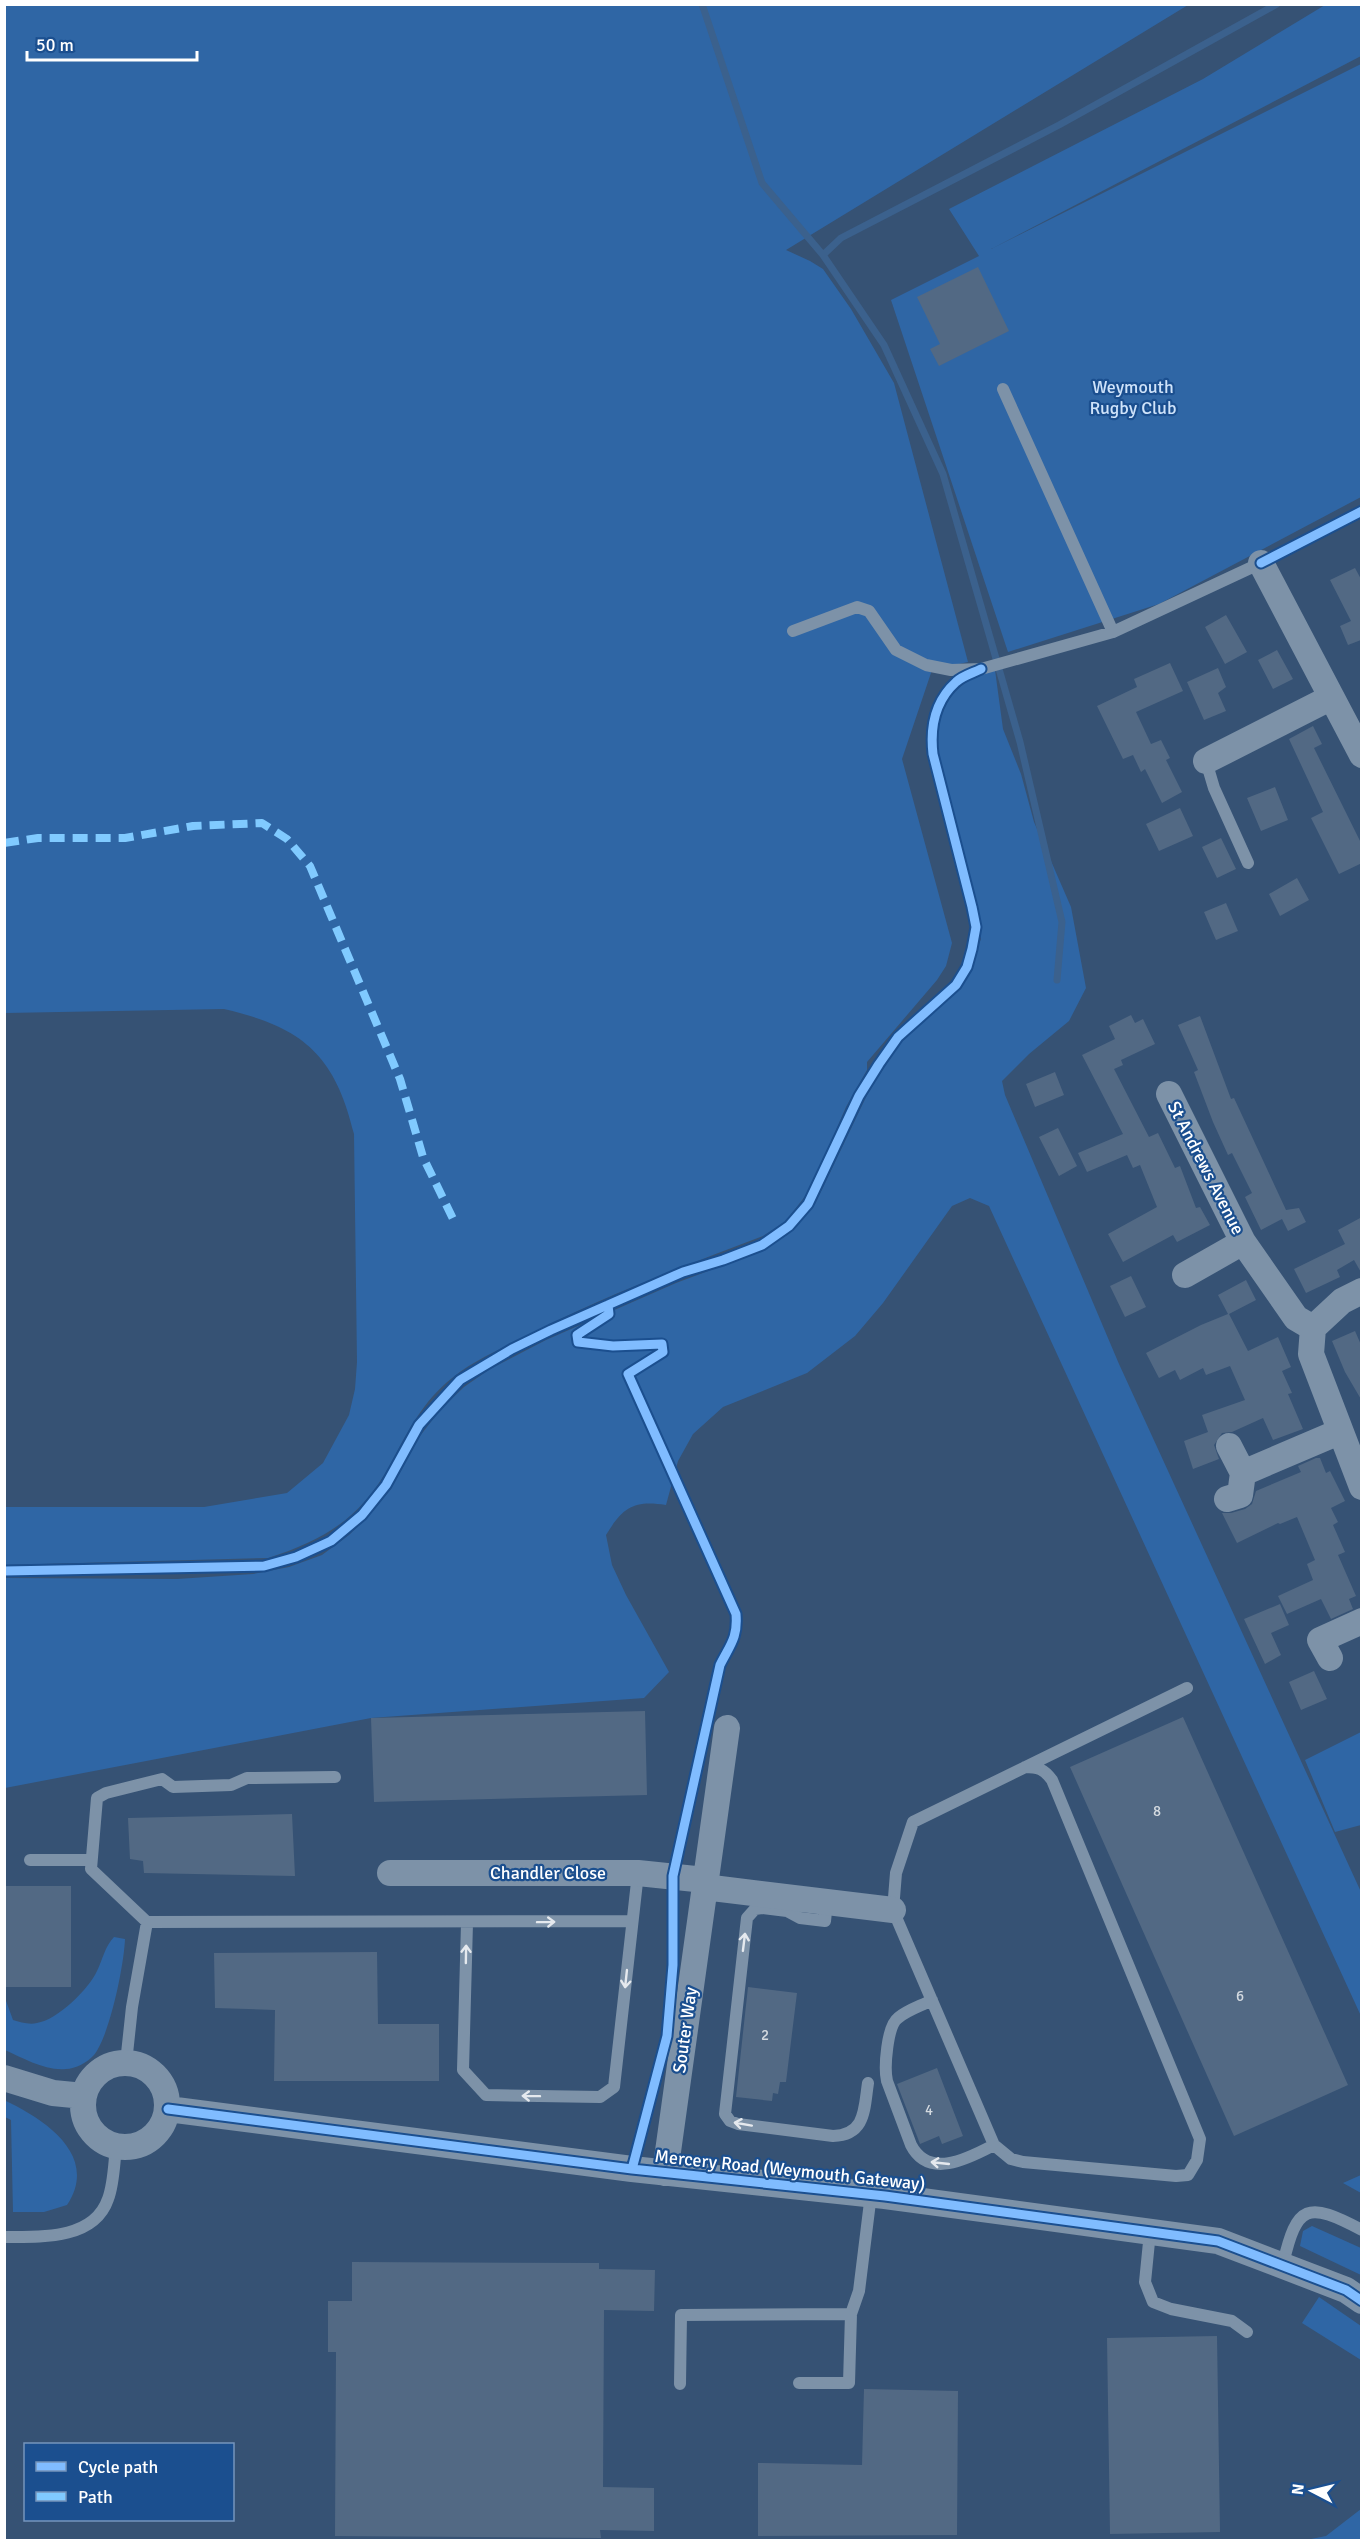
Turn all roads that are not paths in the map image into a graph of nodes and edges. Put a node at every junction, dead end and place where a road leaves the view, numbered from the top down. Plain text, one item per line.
1 (1003, 389) dead end
2 (1261, 563) joint
3 (793, 631) dead end
4 (1113, 632) junction
5 (1330, 698) junction
6 (1362, 754) edge
7 (1206, 761) joint
8 (1248, 863) dead end
9 (1169, 1094) dead end
10 (1243, 1242) junction
11 (1185, 1275) dead end
12 (1362, 1291) edge
13 (1312, 1328) junction
14 (1339, 1432) junction
15 (1230, 1446) dead end
16 (1243, 1473) junction
17 (1362, 1487) edge
18 (1227, 1499) dead end
19 (1362, 1621) edge
20 (1330, 1658) dead end
21 (1187, 1688) dead end
22 (728, 1728) dead end
23 (1025, 1767) junction
24 (335, 1777) dead end
25 (30, 1860) dead end
26 (90, 1860) junction
27 (390, 1873) dead end
28 (638, 1874) junction
29 (704, 1883) junction
30 (893, 1910) junction
31 (826, 1911) junction
32 (632, 1921) junction
33 (147, 1922) junction
34 (467, 1923) junction
35 (932, 2000) junction
36 (126, 2063) junction
37 (4, 2078) edge
38 (868, 2083) dead end
39 (84, 2096) junction
40 (168, 2109) junction
41 (994, 2145) junction
42 (116, 2147) junction
43 (665, 2173) junction
44 (871, 2194) junction
45 (1362, 2230) edge
46 (1150, 2232) junction
47 (4, 2237) edge
48 (1283, 2265) junction
49 (1362, 2301) edge
50 (851, 2314) junction
51 (1247, 2332) dead end
52 (799, 2383) dead end
53 (680, 2384) dead end

1 - 4 lane
2 - 4 lane
2 - 5 street
3 - 4 lane
5 - 6 street
5 - 7 street
7 - 8 lane
9 - 10 street, St Andrews Avenue
10 - 11 street, St Andrews Avenue
10 - 13 street, St Andrews Avenue
12 - 13 street
13 - 14 street
14 - 16 street
14 - 17 street
15 - 16 street
16 - 18 street
19 - 20 street
21 - 23 lane
22 - 29 street, Souter Way
23 - 30 lane
23 - 41 lane
24 - 26 lane
25 - 26 lane
26 - 33 lane
27 - 28 street, Chandler Close
28 - 29 street, Chandler Close
28 - 32 lane
29 - 31 street
29 - 43 street, Souter Way
30 - 31 street
30 - 35 lane
38 -> 31 lane
34 -> 32 lane
32 -> 34 lane
33 - 34 lane
33 - 36 lane
35 - 41 lane
41 -> 35 lane
36 - 39 street
36 - 40 street
37 - 39 street
39 - 42 street
40 - 42 street
40 - 43 street, Mercery Road (Weymouth Gateway)
42 - 47 lane
43 - 44 street, Mercery Road (Weymouth Gateway)
44 - 46 street, Mercery Road (Weymouth Gateway)
44 - 50 lane
45 - 48 lane
46 - 48 street, Mercery Road (Weymouth Gateway)
46 - 51 lane
48 - 49 street, Mercery Road (Weymouth Gateway)
50 - 52 lane
50 - 53 lane

